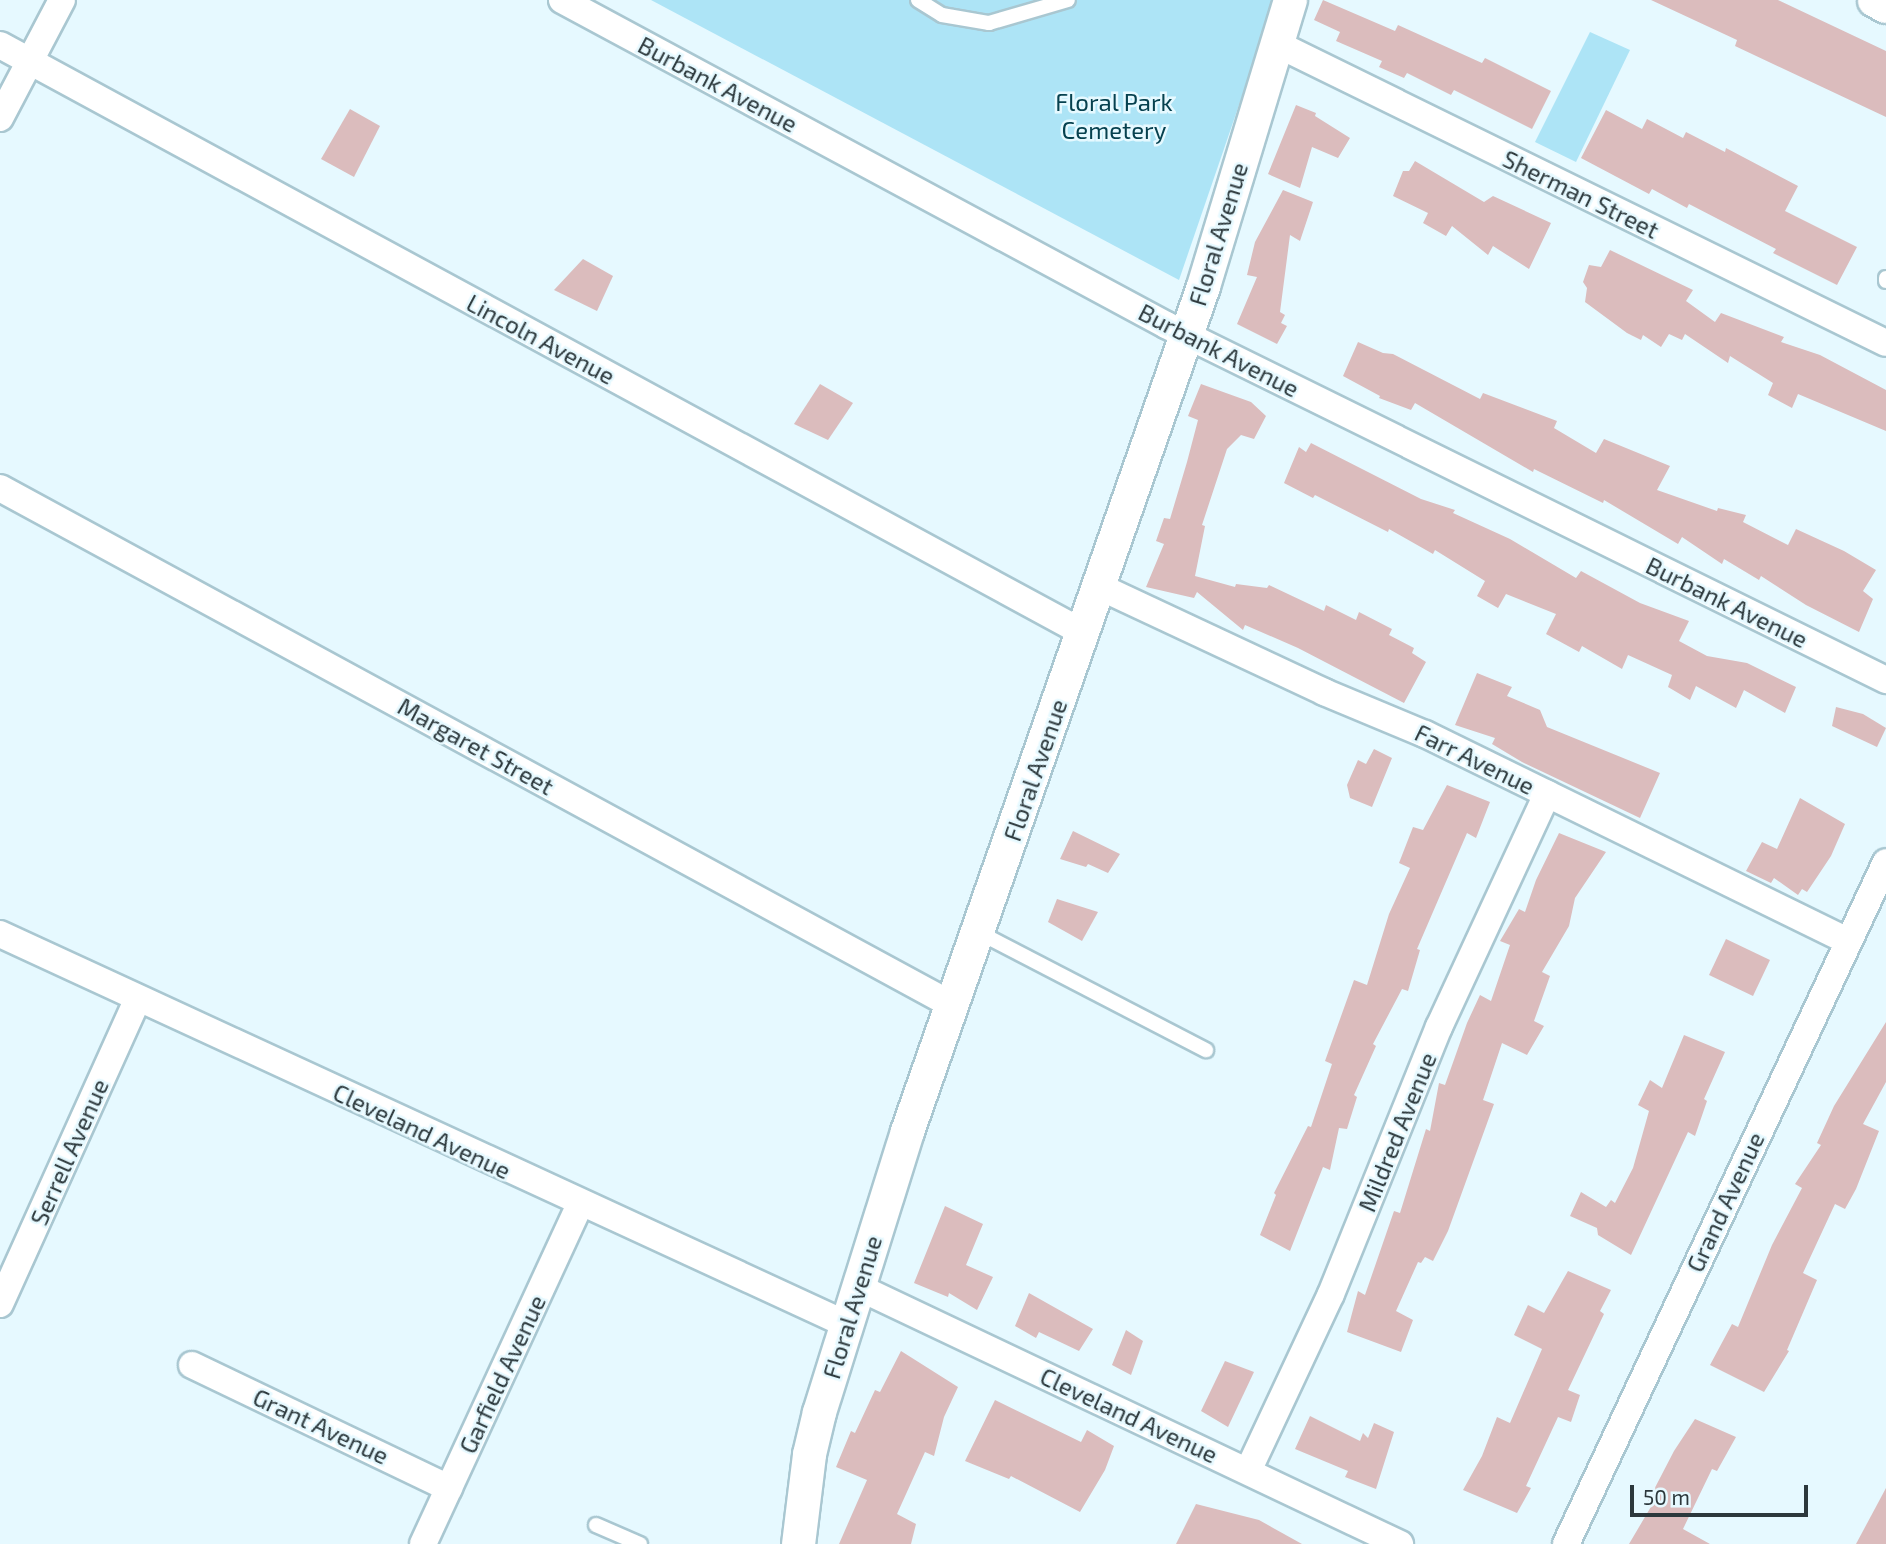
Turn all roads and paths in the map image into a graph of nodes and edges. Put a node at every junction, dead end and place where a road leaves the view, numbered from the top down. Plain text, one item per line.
1 (61, 0) edge
2 (562, 0) edge
3 (918, 0) edge
4 (1068, 0) edge
5 (1874, 0) edge
6 (1285, 2) edge
7 (1886, 6) edge
8 (1277, 44) junction
9 (0, 45) edge
10 (30, 62) junction
11 (0, 118) edge
12 (1186, 335) junction
13 (1886, 343) edge
14 (0, 488) edge
15 (1098, 586) junction
16 (1082, 632) junction
17 (1886, 680) edge
18 (1547, 794) junction
19 (1886, 862) edge
20 (978, 932) junction
21 (0, 934) edge
22 (1848, 941) junction
23 (138, 999) junction
24 (952, 1005) junction
25 (1206, 1050) dead end
26 (580, 1204) junction
27 (858, 1287) junction
28 (0, 1304) edge
29 (846, 1324) junction
30 (192, 1365) dead end
31 (1248, 1471) junction
32 (449, 1488) junction
33 (596, 1525) dead end
34 (423, 1544) edge
35 (640, 1544) edge
36 (798, 1544) edge
37 (1400, 1544) edge
38 (1566, 1544) edge

1 - 10 street
2 - 12 street, Burbank Avenue
3 - 4 lane
5 - 7 street
6 - 8 street, Floral Avenue
8 - 12 street, Floral Avenue
8 - 13 street, Sherman Street
9 - 10 street, Lincoln Avenue
10 - 11 street
10 - 16 street, Lincoln Avenue
12 - 15 street, Floral Avenue
12 - 17 street, Burbank Avenue
14 - 24 street, Margaret Street
15 - 16 street, Floral Avenue
15 - 18 street, Farr Avenue
16 - 20 street, Floral Avenue
18 - 22 street, Farr Avenue
18 - 31 street, Mildred Avenue
19 - 22 street, Grand Avenue
20 - 24 street, Floral Avenue
20 - 25 lane
21 - 23 street, Cleveland Avenue
22 - 38 street, Grand Avenue
23 - 26 street, Cleveland Avenue
23 - 28 street, Serrell Avenue
24 - 27 street, Floral Avenue
26 - 29 street, Cleveland Avenue
26 - 32 street, Garfield Avenue
27 - 29 street, Floral Avenue
27 - 31 street, Cleveland Avenue
29 - 36 street, Floral Avenue
30 - 32 street, Grant Avenue
31 - 37 street, Cleveland Avenue
32 - 34 street, Garfield Avenue
33 - 35 lane

